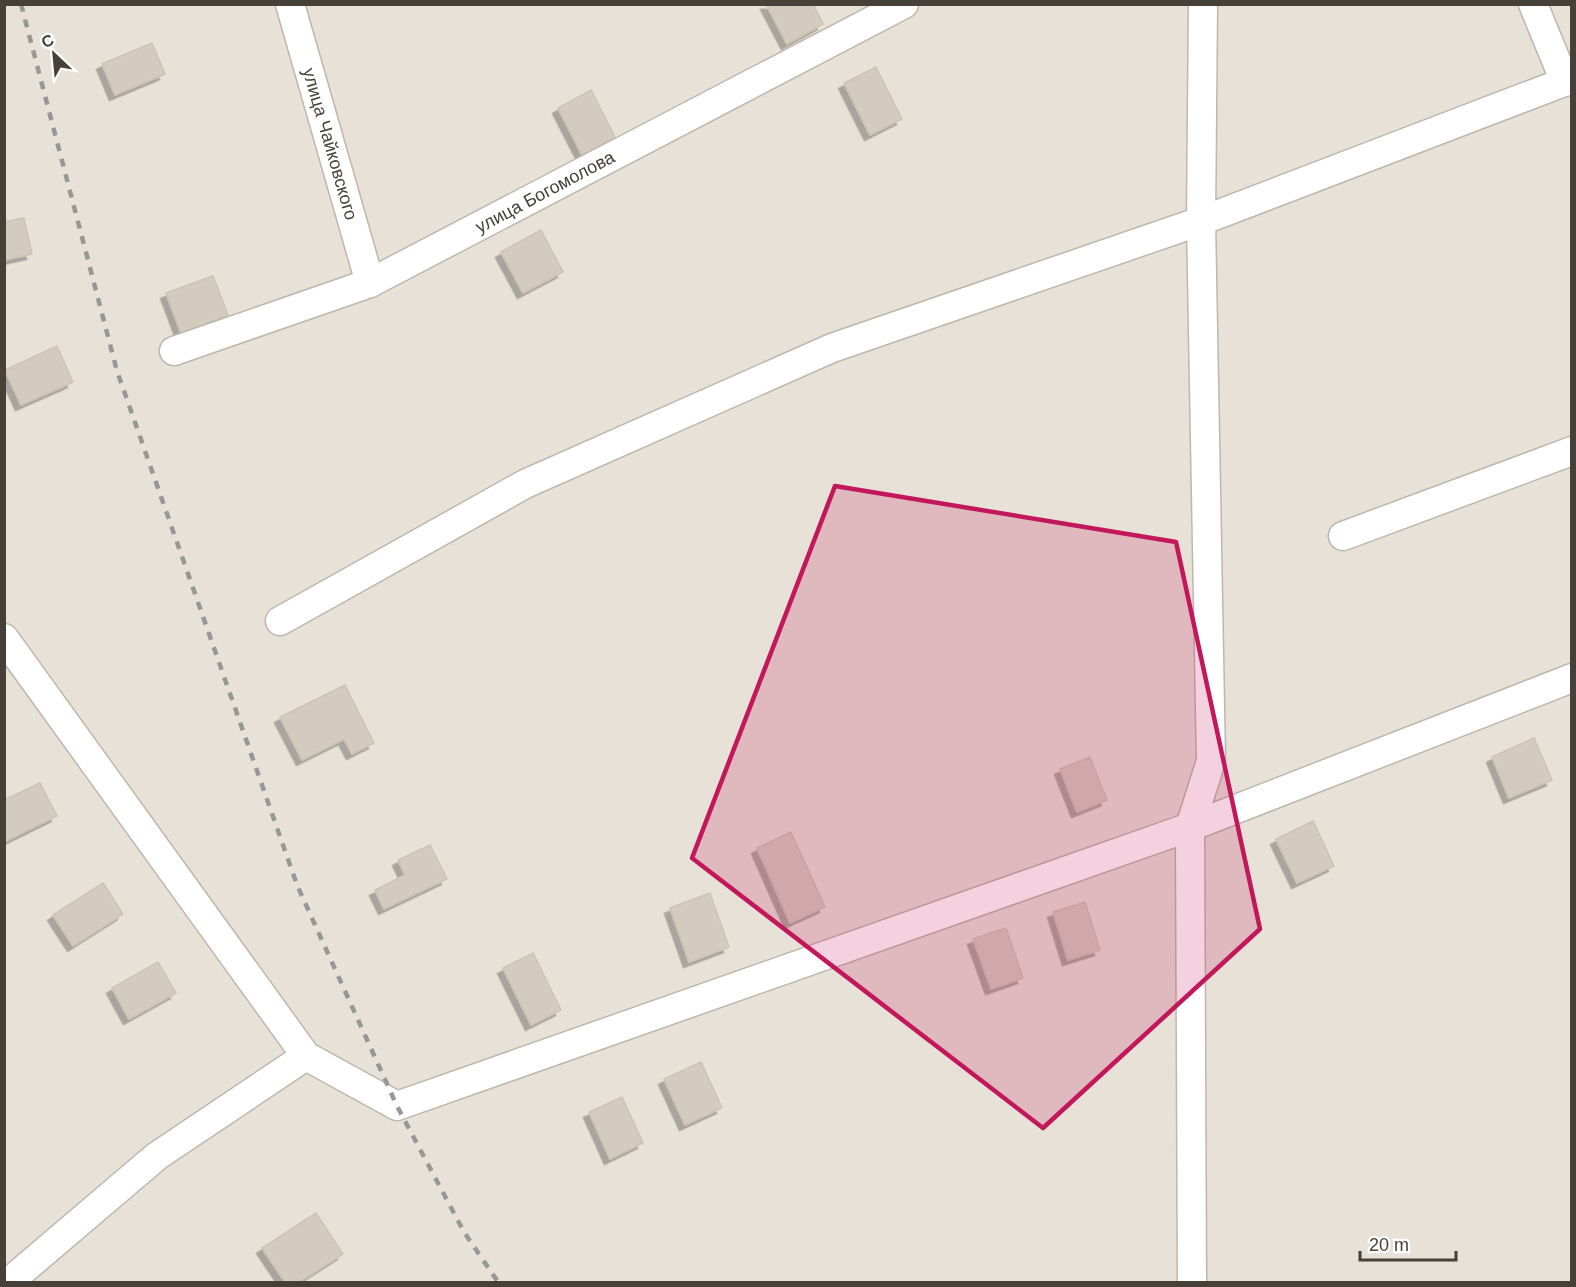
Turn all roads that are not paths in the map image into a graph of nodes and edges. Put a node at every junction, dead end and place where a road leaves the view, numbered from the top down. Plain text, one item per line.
1 (290, 4) edge
2 (904, 4) edge
3 (1203, 4) edge
4 (1533, 4) edge
5 (1568, 81) edge
6 (1201, 221) junction
7 (370, 283) junction
8 (174, 351) dead end
9 (1572, 451) edge
10 (1343, 536) dead end
11 (280, 621) dead end
12 (7, 647) edge
13 (1572, 678) edge
14 (1190, 827) junction
15 (306, 1056) junction
16 (9, 1282) edge
17 (1192, 1282) edge

1 - 7 street, улица Чайковского
2 - 7 street, улица Богомолова
3 - 6 street
4 - 5 street
5 - 6 street
6 - 11 street
6 - 14 street
7 - 8 street, улица Богомолова
9 - 10 street
12 - 15 street
13 - 14 street
14 - 15 street
14 - 17 street
15 - 16 street

